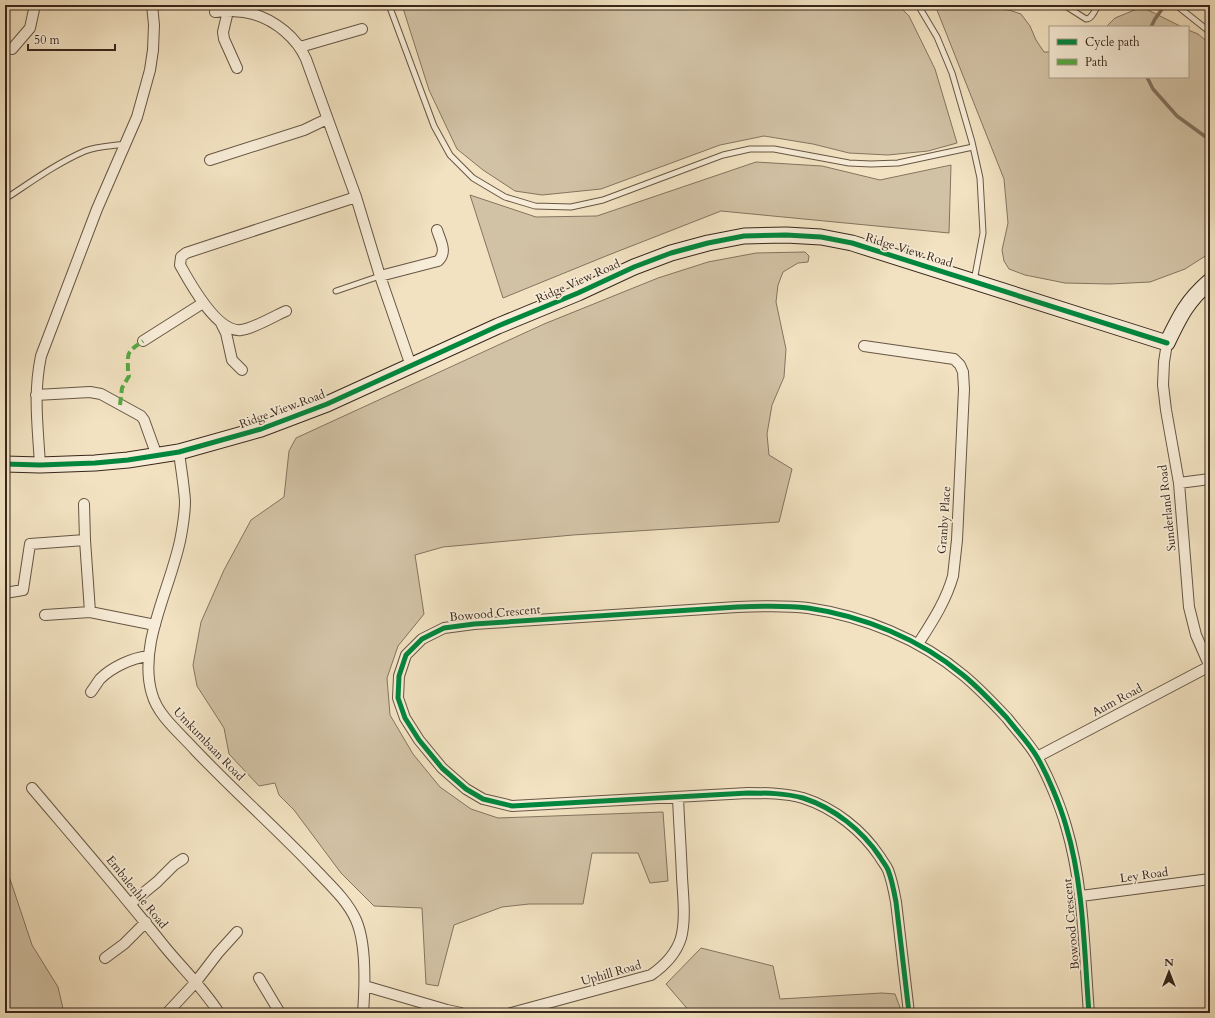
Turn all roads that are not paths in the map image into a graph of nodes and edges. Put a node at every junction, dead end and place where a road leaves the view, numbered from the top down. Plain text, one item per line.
1 (35, 5) edge
2 (152, 5) edge
3 (389, 5) edge
4 (918, 5) edge
5 (1064, 5) edge
6 (1098, 5) edge
7 (1176, 5) edge
8 (231, 9) edge
9 (215, 12) dead end
10 (362, 29) dead end
11 (1210, 32) edge
12 (300, 47) junction
13 (12, 49) dead end
14 (237, 68) dead end
15 (327, 119) junction
16 (126, 144) junction
17 (974, 147) junction
18 (210, 160) dead end
19 (356, 197) junction
20 (5, 198) edge
21 (437, 230) dead end
22 (380, 276) junction
23 (974, 281) junction
24 (1210, 281) edge
25 (336, 291) dead end
26 (203, 303) junction
27 (286, 311) dead end
28 (221, 322) junction
29 (143, 341) dead end
30 (1167, 343) junction
31 (864, 346) dead end
32 (411, 366) junction
33 (242, 370) dead end
34 (36, 395) junction
35 (179, 452) junction
36 (157, 456) junction
37 (5, 464) edge
38 (40, 465) junction
39 (1210, 479) edge
40 (1179, 483) junction
41 (84, 504) dead end
42 (85, 540) junction
43 (5, 594) edge
44 (90, 612) junction
45 (45, 616) dead end
46 (155, 625) junction
47 (918, 644) junction
48 (148, 656) junction
49 (1210, 666) edge
50 (91, 692) dead end
51 (1037, 757) junction
52 (32, 788) dead end
53 (678, 797) junction
54 (183, 859) dead end
55 (1210, 880) edge
56 (1081, 896) junction
57 (130, 904) junction
58 (146, 922) junction
59 (237, 932) dead end
60 (105, 958) dead end
61 (259, 978) dead end
62 (195, 983) junction
63 (365, 986) junction
64 (167, 1013) edge
65 (219, 1013) edge
66 (280, 1013) edge
67 (363, 1013) edge
68 (461, 1013) edge
69 (511, 1013) edge
70 (909, 1013) edge
71 (1089, 1013) edge

1 - 13 street
2 - 16 street
3 - 17 lane
4 - 17 lane
5 - 6 lane
7 - 11 lane
8 - 9 street
8 - 12 street
8 - 14 street
10 - 12 street
12 - 15 street
15 - 18 street
15 - 19 street
16 - 20 lane
16 - 34 street
17 - 23 lane
19 - 22 street
19 - 26 street
21 - 22 street
22 - 25 lane
22 - 32 street
23 - 30 street, Ridge View Road
23 - 32 street, Ridge View Road
24 - 30 street
26 - 28 street
26 - 29 street
27 - 28 street
28 - 33 street
30 - 40 street, Sunderland Road
31 - 47 street, Granby Place
32 - 35 street, Ridge View Road
34 - 36 street
34 - 38 street
35 - 36 street, Ridge View Road
35 - 46 street, Umkumbaan Road
36 - 38 street, Ridge View Road
37 - 38 street, Ridge View Road
39 - 40 street
40 - 49 street, Sunderland Road
41 - 42 street
42 - 43 street
42 - 44 street
44 - 45 street
44 - 46 street
46 - 48 street, Umkumbaan Road
47 - 51 street, Bowood Crescent
47 - 53 street, Bowood Crescent
48 - 50 street
48 - 63 street, Umkumbaan Road
49 - 51 street, Aum Road
51 - 56 street, Bowood Crescent
52 - 57 street, Embalenhle Road
53 - 69 street, Uphill Road
53 - 70 street, Bowood Crescent
54 - 57 street
55 - 56 street, Ley Road
56 - 71 street, Bowood Crescent
57 - 58 street, Embalenhle Road
58 - 60 street
58 - 62 street, Embalenhle Road
59 - 62 street
61 - 66 street
62 - 64 street
62 - 65 street, Embalenhle Road
63 - 67 street, Umkumbaan Road
63 - 68 street

